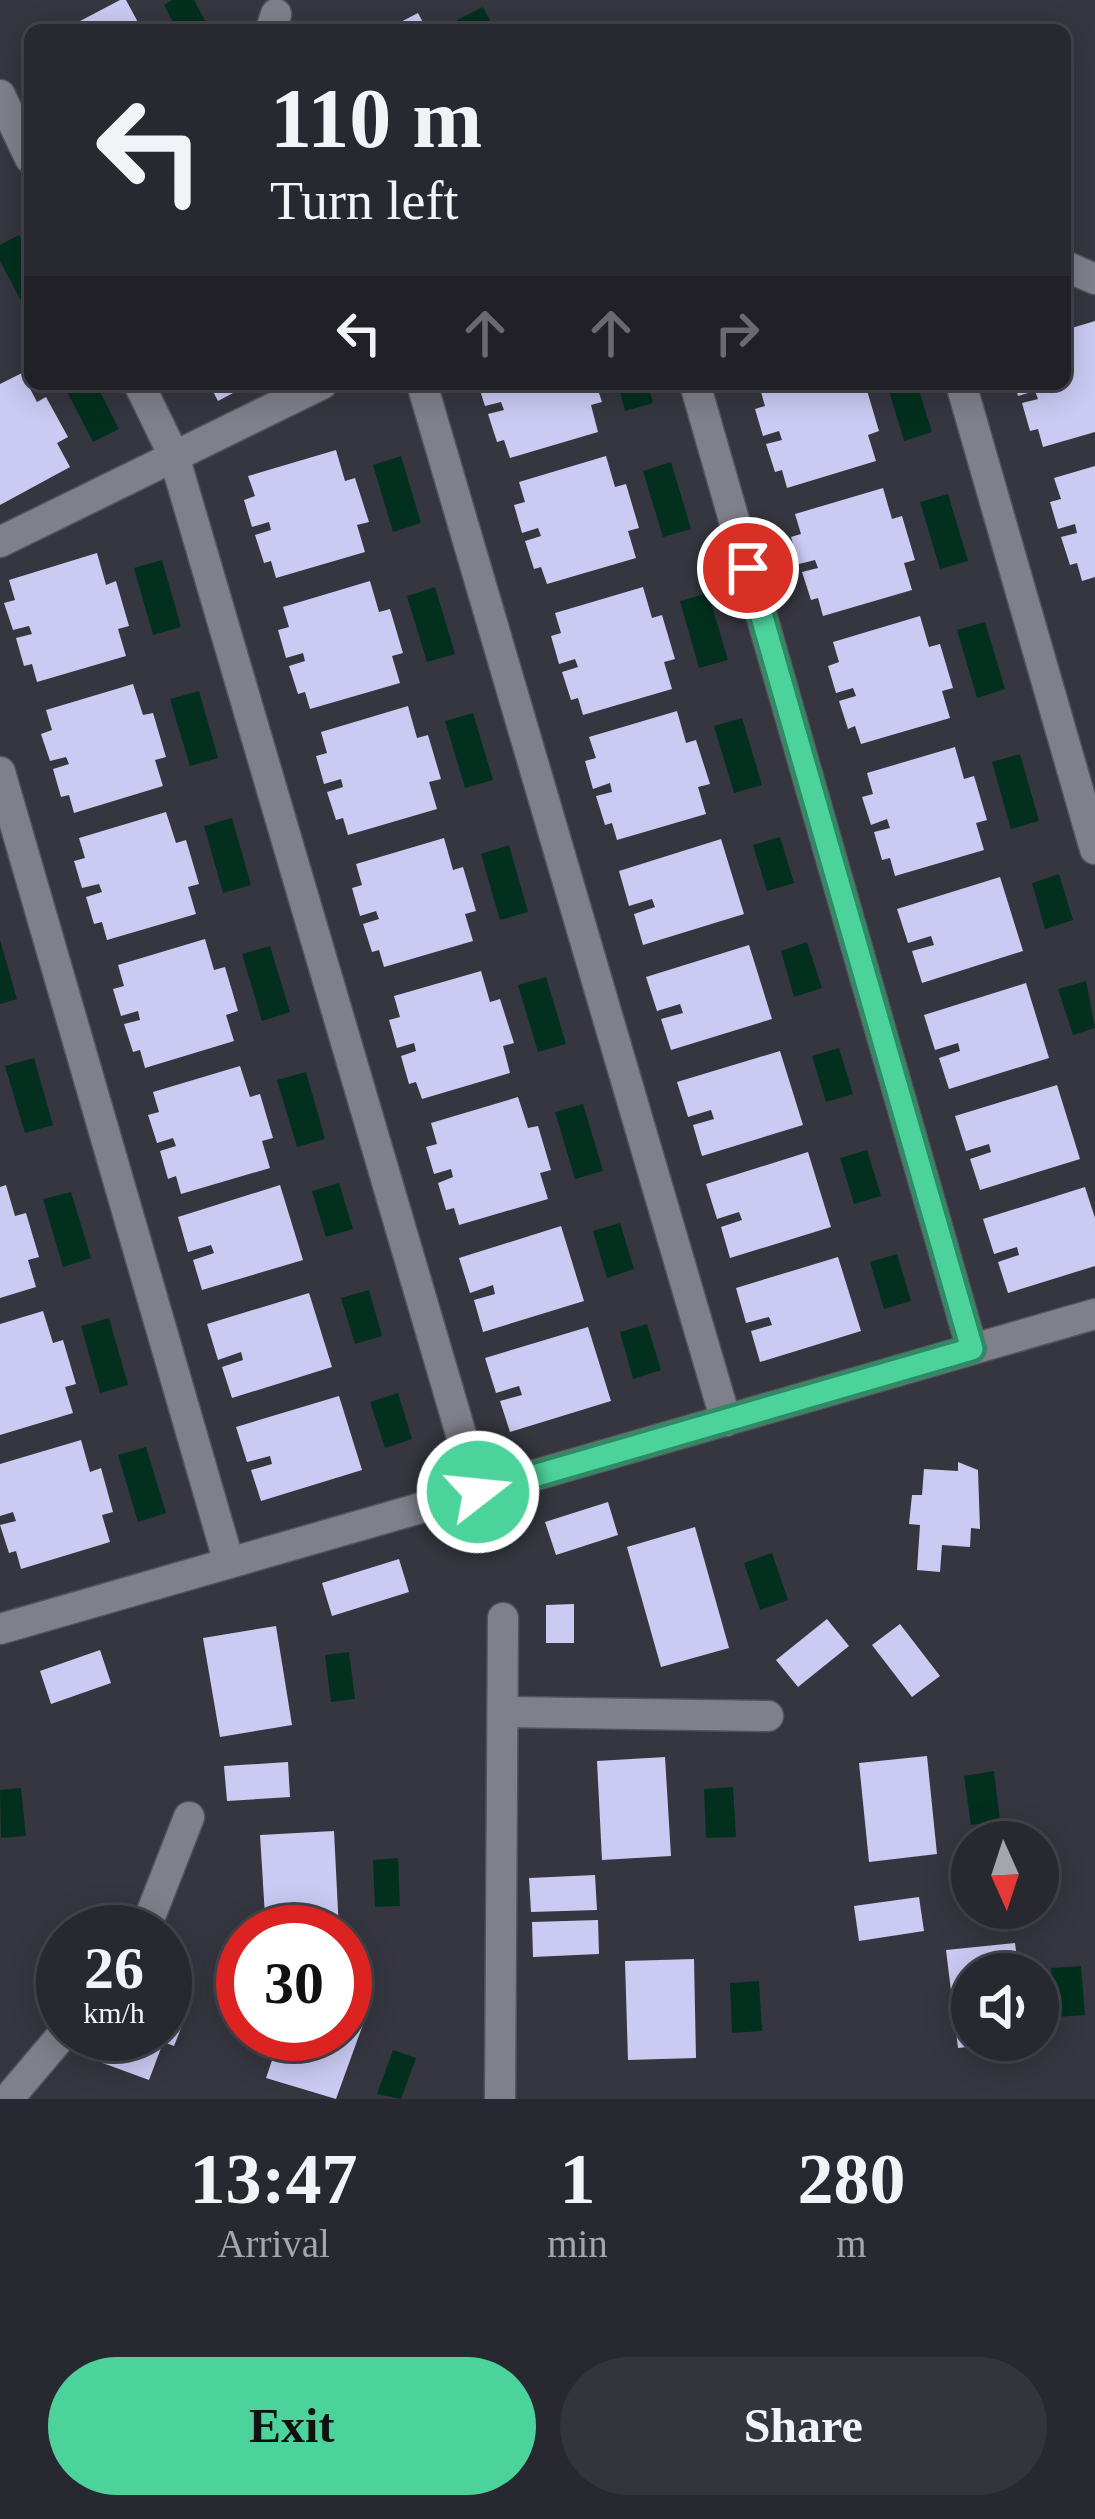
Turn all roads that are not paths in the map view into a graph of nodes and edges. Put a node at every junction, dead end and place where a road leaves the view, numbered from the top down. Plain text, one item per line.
1 (0, 95) edge
2 (24, 145) edge
3 (142, 390) edge
4 (310, 390) edge
5 (424, 390) edge
6 (697, 390) edge
7 (963, 390) edge
8 (174, 457) junction
9 (0, 542) edge
10 (0, 772) edge
11 (1095, 849) edge
12 (1095, 1314) edge
13 (972, 1349) junction
14 (725, 1420) junction
15 (478, 1492) junction
16 (229, 1563) junction
17 (503, 1618) dead end
18 (0, 1629) edge
19 (502, 1712) junction
20 (768, 1716) dead end
21 (189, 1817) dead end
22 (155, 1905) edge
23 (40, 2061) edge
24 (8, 2099) edge
25 (500, 2099) edge

1 - 2 street
3 - 8 street
4 - 8 street
5 - 14 street
6 - 13 street
7 - 11 street
8 - 9 street
8 - 15 street
10 - 16 street
12 - 13 street
13 - 14 street
14 - 15 street
15 - 16 street
16 - 18 street
17 - 19 street
19 - 20 street
19 - 25 street
21 - 22 street
23 - 24 street

